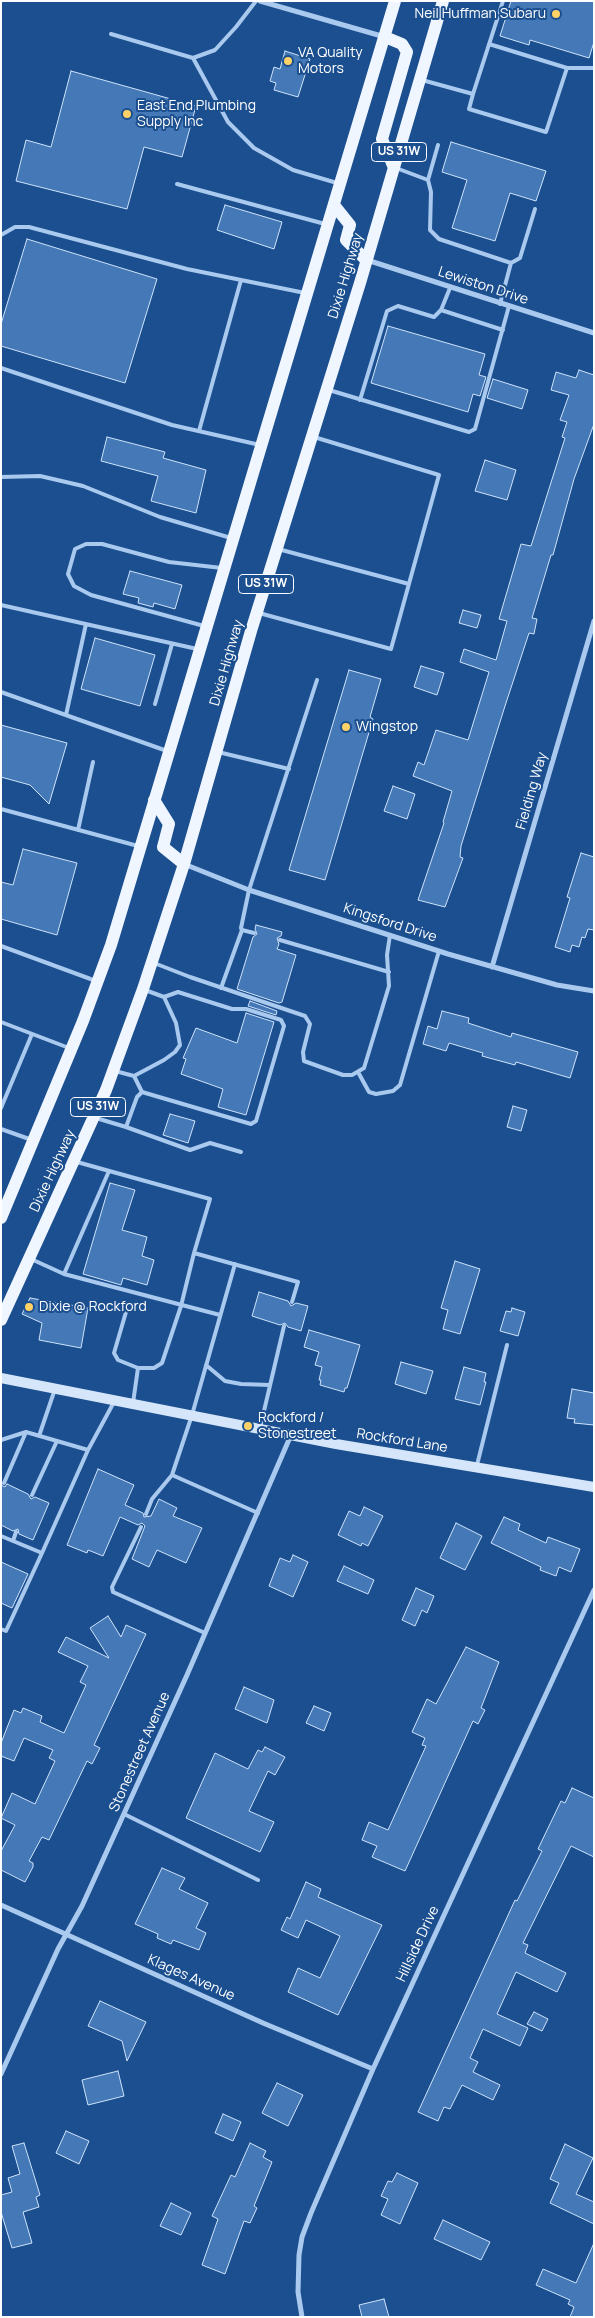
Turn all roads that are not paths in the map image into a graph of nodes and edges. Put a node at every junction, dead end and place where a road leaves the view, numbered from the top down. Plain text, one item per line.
1 (256, 1) edge
2 (260, 1) edge
3 (284, 1) edge
4 (396, 1) edge
5 (444, 1) edge
6 (503, 1) edge
7 (283, 8) junction
8 (110, 34) dead end
9 (385, 38) junction
10 (489, 44) junction
11 (193, 58) junction
12 (567, 68) junction
13 (594, 68) edge
14 (420, 79) junction
15 (473, 94) junction
16 (438, 145) dead end
17 (394, 168) junction
18 (428, 180) junction
19 (177, 184) dead end
20 (340, 184) junction
21 (334, 205) junction
22 (535, 209) dead end
23 (327, 225) junction
24 (1, 235) edge
25 (366, 260) junction
26 (511, 263) junction
27 (241, 280) junction
28 (450, 288) junction
29 (307, 294) junction
30 (500, 304) junction
31 (509, 306) junction
32 (441, 310) junction
33 (503, 330) junction
34 (594, 333) edge
35 (1, 368) edge
36 (327, 390) junction
37 (360, 400) junction
38 (198, 432) junction
39 (312, 437) junction
40 (262, 445) junction
41 (1, 477) edge
42 (233, 538) junction
43 (277, 548) junction
44 (224, 569) junction
45 (409, 584) junction
46 (1, 605) edge
47 (257, 612) junction
48 (594, 621) edge
49 (86, 624) junction
50 (206, 627) junction
51 (172, 644) junction
52 (200, 650) junction
53 (317, 680) dead end
54 (1, 692) edge
55 (155, 704) dead end
56 (66, 715) junction
57 (216, 751) junction
58 (169, 752) junction
59 (93, 762) dead end
60 (289, 769) junction
61 (154, 800) junction
62 (1, 809) edge
63 (78, 830) junction
64 (140, 846) junction
65 (184, 864) junction
66 (249, 890) junction
67 (242, 930) junction
68 (254, 933) dead end
69 (390, 934) junction
70 (280, 940) dead end
71 (1, 946) edge
72 (439, 951) junction
73 (151, 961) junction
74 (492, 967) junction
75 (389, 972) junction
76 (98, 982) junction
77 (221, 988) junction
78 (143, 989) junction
79 (594, 991) edge
80 (164, 997) junction
81 (1, 1022) edge
82 (32, 1034) junction
83 (72, 1049) junction
84 (114, 1071) junction
85 (358, 1072) junction
86 (134, 1076) junction
87 (142, 1092) junction
88 (1, 1108) edge
89 (94, 1117) junction
90 (126, 1127) junction
91 (1, 1129) edge
92 (33, 1141) junction
93 (241, 1152) dead end
94 (74, 1161) junction
95 (109, 1171) junction
96 (1, 1218) edge
97 (194, 1253) junction
98 (30, 1258) junction
99 (234, 1264) junction
100 (64, 1274) junction
101 (292, 1302) dead end
102 (182, 1306) junction
103 (126, 1312) dead end
104 (220, 1315) junction
105 (1, 1320) edge
106 (284, 1326) dead end
107 (507, 1345) dead end
108 (206, 1365) junction
109 (138, 1368) junction
110 (1, 1378) edge
111 (270, 1385) junction
112 (55, 1389) junction
113 (115, 1400) junction
114 (133, 1403) junction
115 (192, 1415) junction
116 (260, 1428) junction
117 (26, 1432) junction
118 (291, 1435) junction
119 (39, 1436) junction
120 (1, 1440) edge
121 (57, 1441) junction
122 (88, 1450) junction
123 (477, 1468) junction
124 (172, 1475) junction
125 (4, 1483) dead end
126 (594, 1488) edge
127 (32, 1496) dead end
128 (258, 1513) junction
129 (146, 1514) dead end
130 (141, 1527) dead end
131 (16, 1532) dead end
132 (1, 1536) edge
133 (13, 1540) junction
134 (42, 1553) junction
135 (594, 1590) edge
136 (1, 1628) edge
137 (205, 1633) junction
138 (124, 1814) junction
139 (258, 1880) dead end
140 (1, 1905) edge
141 (66, 1935) junction
142 (373, 2069) junction
143 (1, 2074) edge
144 (302, 2317) edge

1 - 11 lane
2 - 7 street
3 - 7 lane
4 - 9 main road, Dixie Highway / US 31W
5 - 14 main road, Dixie Highway / US 31W
6 - 10 lane
7 - 9 street
8 - 11 lane
9 - 17 main road
9 - 20 main road, Dixie Highway / US 31W
10 - 12 lane
10 - 15 lane
11 - 20 lane
12 - 13 lane
12 - 15 lane
14 - 15 lane
14 - 17 main road, Dixie Highway / US 31W
16 - 18 lane
17 - 18 lane
17 - 25 main road, Dixie Highway / US 31W
18 - 26 lane
19 - 23 lane
20 - 21 main road, Dixie Highway / US 31W
21 - 23 main road, Dixie Highway / US 31W
21 - 25 main road
22 - 26 lane
23 - 29 main road, Dixie Highway / US 31W
24 - 27 lane
25 - 28 street, Lewiston Drive
25 - 36 main road, Dixie Highway / US 31W
26 - 30 lane
27 - 29 lane
27 - 38 lane
28 - 30 street, Lewiston Drive
28 - 32 lane
29 - 40 main road, Dixie Highway / US 31W
30 - 31 street, Lewiston Drive
31 - 33 lane
31 - 34 street, Lewiston Drive
32 - 33 lane
32 - 37 lane
33 - 37 lane
35 - 38 lane
36 - 37 lane
36 - 39 main road, Dixie Highway / US 31W
38 - 40 lane
39 - 43 main road, Dixie Highway / US 31W
39 - 45 lane
40 - 42 main road, Dixie Highway / US 31W
41 - 42 lane
42 - 44 main road, Dixie Highway / US 31W
43 - 45 lane
43 - 47 main road, Dixie Highway / US 31W
44 - 50 main road, Dixie Highway / US 31W
44 - 50 lane
45 - 47 lane
46 - 49 lane
47 - 57 main road, Dixie Highway / US 31W
48 - 74 street, Fielding Way
49 - 51 lane
49 - 56 lane
50 - 52 main road, Dixie Highway / US 31W
51 - 52 lane
51 - 55 lane
52 - 58 main road, Dixie Highway / US 31W
53 - 60 lane
54 - 56 lane
56 - 58 lane
57 - 60 lane
57 - 65 main road, Dixie Highway / US 31W
58 - 61 main road, Dixie Highway / US 31W
59 - 63 lane
60 - 66 lane
61 - 64 main road, Dixie Highway / US 31W
61 - 65 main road
62 - 63 lane
63 - 64 lane
64 - 76 main road, Dixie Highway / US 31W
65 - 66 street, Kingsford Drive
65 - 73 main road, Dixie Highway / US 31W
66 - 67 lane
66 - 69 street, Kingsford Drive
67 - 68 lane
67 - 77 lane
69 - 72 street, Kingsford Drive
69 - 75 lane
70 - 75 lane
71 - 76 lane
72 - 74 street, Kingsford Drive
72 - 85 lane
73 - 77 lane
73 - 78 main road, Dixie Highway / US 31W
74 - 79 street, Kingsford Drive
75 - 85 lane
76 - 83 main road, Dixie Highway / US 31W
77 - 85 lane
78 - 80 lane
78 - 84 main road, Dixie Highway / US 31W
80 - 86 lane
80 - 87 lane
81 - 82 lane
82 - 83 lane
82 - 88 lane
83 - 92 main road, Dixie Highway / US 31W
84 - 86 lane
84 - 89 main road, Dixie Highway / US 31W
86 - 87 lane
87 - 90 lane
89 - 90 lane
89 - 94 main road, Dixie Highway / US 31W
90 - 93 lane
91 - 92 lane
92 - 96 main road, Dixie Highway / US 31W
94 - 95 lane
94 - 98 main road, Dixie Highway / US 31W
95 - 97 lane
95 - 100 lane
97 - 99 lane
97 - 102 lane
98 - 100 lane
98 - 105 main road, Dixie Highway / US 31W
99 - 101 lane
99 - 104 lane
100 - 102 lane
102 - 104 lane
102 - 109 lane
103 - 109 lane
104 - 108 lane
106 - 111 lane
107 - 123 lane
108 - 111 lane
108 - 115 lane
109 - 114 lane
110 - 112 main road, Rockford Lane
111 - 116 lane
112 - 113 main road, Rockford Lane
112 - 119 lane
113 - 114 main road, Rockford Lane
113 - 122 lane
114 - 115 main road, Rockford Lane
115 - 116 main road, Rockford Lane
115 - 124 lane
116 - 118 main road, Rockford Lane
117 - 119 lane
117 - 120 lane
117 - 125 lane
118 - 123 main road, Rockford Lane
118 - 128 street, Stonestreet Avenue
119 - 121 lane
121 - 122 lane
121 - 127 lane
122 - 134 lane
123 - 126 main road, Rockford Lane
124 - 128 lane
124 - 129 lane
128 - 137 street, Stonestreet Avenue
130 - 137 lane
131 - 133 lane
132 - 133 lane
133 - 134 lane
134 - 136 lane
135 - 142 street, Hillside Drive
137 - 138 street, Stonestreet Avenue
138 - 139 lane
138 - 141 street, Stonestreet Avenue
140 - 141 street, Klages Avenue
141 - 142 street, Klages Avenue
141 - 143 street, Stonestreet Avenue
142 - 144 street, Hillside Drive

